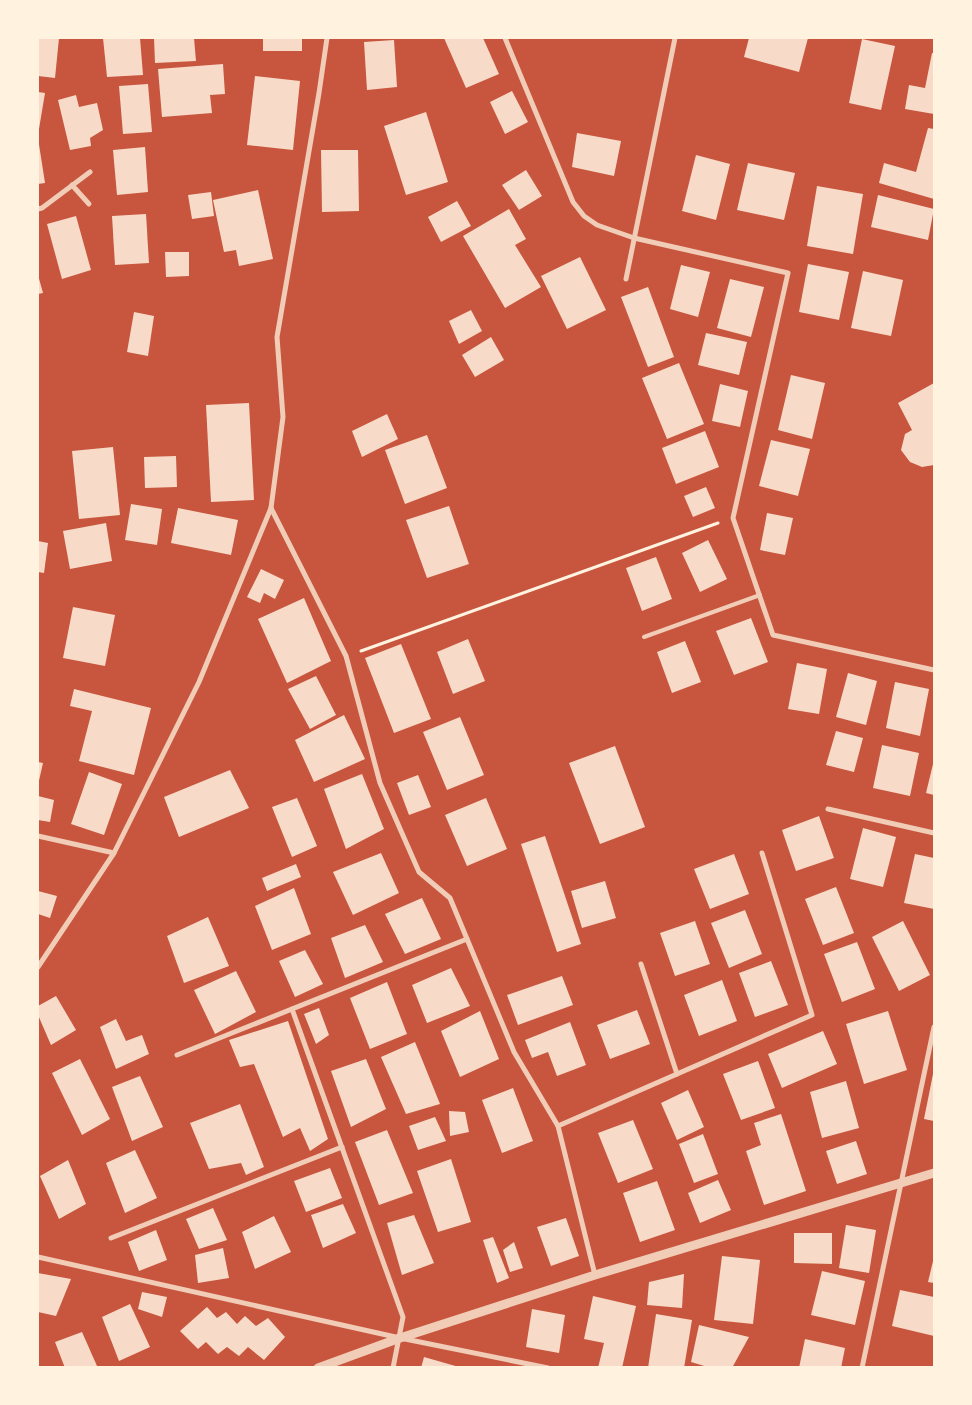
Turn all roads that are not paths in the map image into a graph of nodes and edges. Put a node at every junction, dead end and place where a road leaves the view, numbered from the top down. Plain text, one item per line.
1 (327, 38) edge
2 (505, 38) edge
3 (675, 38) edge
4 (90, 172) dead end
5 (72, 185) junction
6 (89, 204) dead end
7 (38, 209) edge
8 (634, 238) junction
9 (626, 279) dead end
10 (271, 508) junction
11 (760, 595) junction
12 (644, 637) dead end
13 (934, 670) edge
14 (828, 809) dead end
15 (934, 833) edge
16 (38, 836) edge
17 (762, 852) dead end
18 (114, 853) junction
19 (467, 939) junction
20 (641, 964) dead end
21 (38, 967) edge
22 (292, 1009) junction
23 (934, 1027) edge
24 (177, 1055) dead end
25 (677, 1074) junction
26 (558, 1126) junction
27 (342, 1147) junction
28 (934, 1173) edge
29 (902, 1182) junction
30 (111, 1238) dead end
31 (38, 1257) edge
32 (595, 1275) junction
33 (400, 1338) junction
34 (318, 1368) edge
35 (393, 1368) edge
36 (548, 1368) edge
37 (862, 1368) edge

1 - 10 street
2 - 8 street
3 - 8 street
4 - 5 street
5 - 6 street
5 - 7 street
8 - 9 street
8 - 11 street
10 - 18 street
10 - 19 street
11 - 12 lane
11 - 13 street
14 - 15 street
16 - 18 street
17 - 25 street
18 - 21 street
19 - 22 street
19 - 26 street
20 - 25 street
22 - 24 street
22 - 27 street
23 - 29 street
25 - 26 street
26 - 32 street
27 - 30 street
27 - 33 street
28 - 29 street
29 - 32 street
29 - 37 street
31 - 33 street
32 - 33 street
33 - 34 street
33 - 35 street
33 - 36 street

